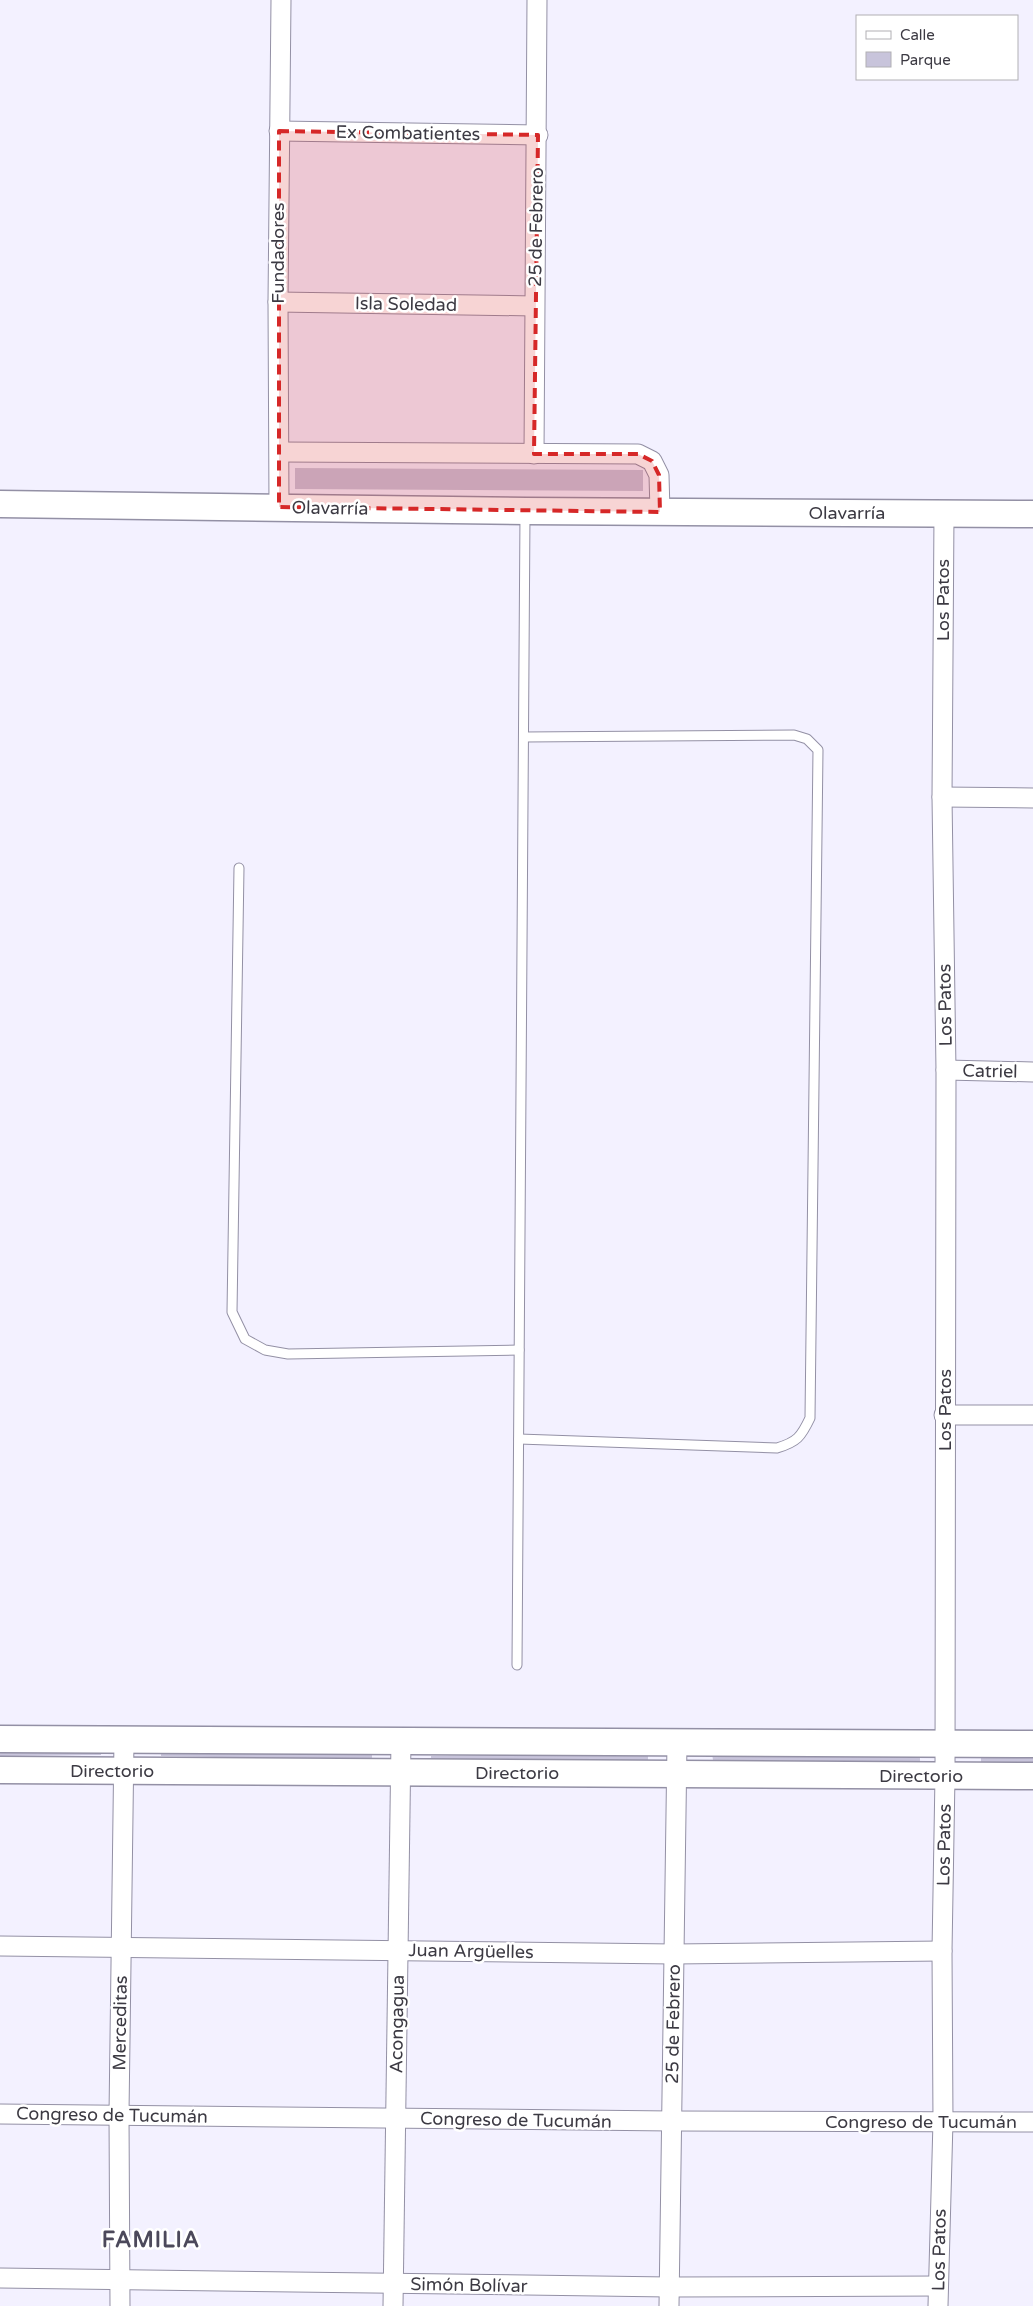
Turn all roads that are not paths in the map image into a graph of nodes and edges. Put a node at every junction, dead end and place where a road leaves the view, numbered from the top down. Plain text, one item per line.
1 (281, 0) edge
2 (537, 0) edge
3 (279, 131) junction
4 (538, 135) junction
5 (278, 302) junction
6 (534, 306) junction
7 (280, 452) junction
8 (534, 454) junction
9 (0, 504) edge
10 (279, 506) junction
11 (526, 511) junction
12 (660, 512) junction
13 (944, 514) junction
14 (1033, 514) edge
15 (524, 738) junction
16 (942, 797) junction
17 (1033, 798) edge
18 (239, 868) dead end
19 (946, 1070) junction
20 (1033, 1072) edge
21 (520, 1350) junction
22 (944, 1414) junction
23 (1033, 1415) edge
24 (519, 1439) junction
25 (517, 1665) dead end
26 (0, 1739) edge
27 (124, 1740) junction
28 (401, 1741) junction
29 (677, 1743) junction
30 (944, 1744) junction
31 (1033, 1744) edge
32 (0, 1770) edge
33 (124, 1771) junction
34 (400, 1772) junction
35 (676, 1774) junction
36 (945, 1776) junction
37 (1033, 1776) edge
38 (0, 1946) edge
39 (122, 1947) junction
40 (398, 1950) junction
41 (942, 1951) junction
42 (674, 1954) junction
43 (0, 2114) edge
44 (119, 2114) junction
45 (395, 2118) junction
46 (672, 2121) junction
47 (943, 2121) junction
48 (1033, 2122) edge
49 (0, 2278) edge
50 (121, 2280) junction
51 (393, 2284) junction
52 (938, 2286) junction
53 (669, 2287) junction
54 (120, 2306) edge
55 (393, 2306) edge
56 (669, 2306) edge
57 (938, 2306) edge

1 - 3 street, Fundadores
2 - 4 street, 25 de Febrero
3 - 4 street, Ex Combatientes
3 - 5 street, Fundadores
4 - 6 street, 25 de Febrero
5 - 6 street, Isla Soledad
5 - 7 street, Fundadores
6 - 8 street, 25 de Febrero
7 - 8 street
7 - 10 street, Fundadores
8 - 12 street
9 - 10 main road, Olavarría
10 - 11 main road, Olavarría
11 - 12 main road, Olavarría
11 - 15 lane
12 - 13 main road, Olavarría
13 - 14 main road, Olavarría
13 - 16 street, Los Patos
15 - 21 lane
15 - 24 lane
16 - 17 street
16 - 19 street, Los Patos
18 - 21 lane
19 - 20 street, Catriel
19 - 22 street, Los Patos
21 - 24 lane
22 - 23 street
22 - 30 street, Los Patos
24 - 25 lane
26 - 27 main road, Directorio
27 - 28 main road, Directorio
27 - 33 street, Merceditas
28 - 29 main road, Directorio
28 - 34 street, Acongagua
29 - 30 main road, Directorio
29 - 35 street, 25 de Febrero
30 - 31 main road, Directorio
30 - 36 street, Los Patos
32 - 33 main road, Directorio
33 - 34 main road, Directorio
33 - 39 street, Merceditas
34 - 35 main road, Directorio
34 - 40 street, Acongagua
35 - 36 main road, Directorio
35 - 42 street, 25 de Febrero
36 - 37 main road, Directorio
36 - 41 street, Los Patos
38 - 39 street, Juan Argüelles
39 - 40 street, Juan Argüelles
39 - 44 street, Merceditas
40 - 42 street, Juan Argüelles
40 - 45 street, Acongagua
41 - 42 street, Juan Argüelles
41 - 47 street, Los Patos
42 - 46 street, 25 de Febrero
43 - 44 street, Congreso de Tucumán
44 - 45 street, Congreso de Tucumán
44 - 50 street, Merceditas
45 - 46 street, Congreso de Tucumán
45 - 51 street, Acongagua
46 - 47 street, Congreso de Tucumán
46 - 53 street, 25 de Febrero
47 - 48 street, Congreso de Tucumán
47 - 52 street, Los Patos
49 - 50 street, Simón Bolívar
50 - 51 street, Simón Bolívar
50 - 54 street, Merceditas
51 - 53 street, Simón Bolívar
51 - 55 street, Acongagua
52 - 53 street, Simón Bolívar
52 - 57 street, Los Patos
53 - 56 street, 25 de Febrero

